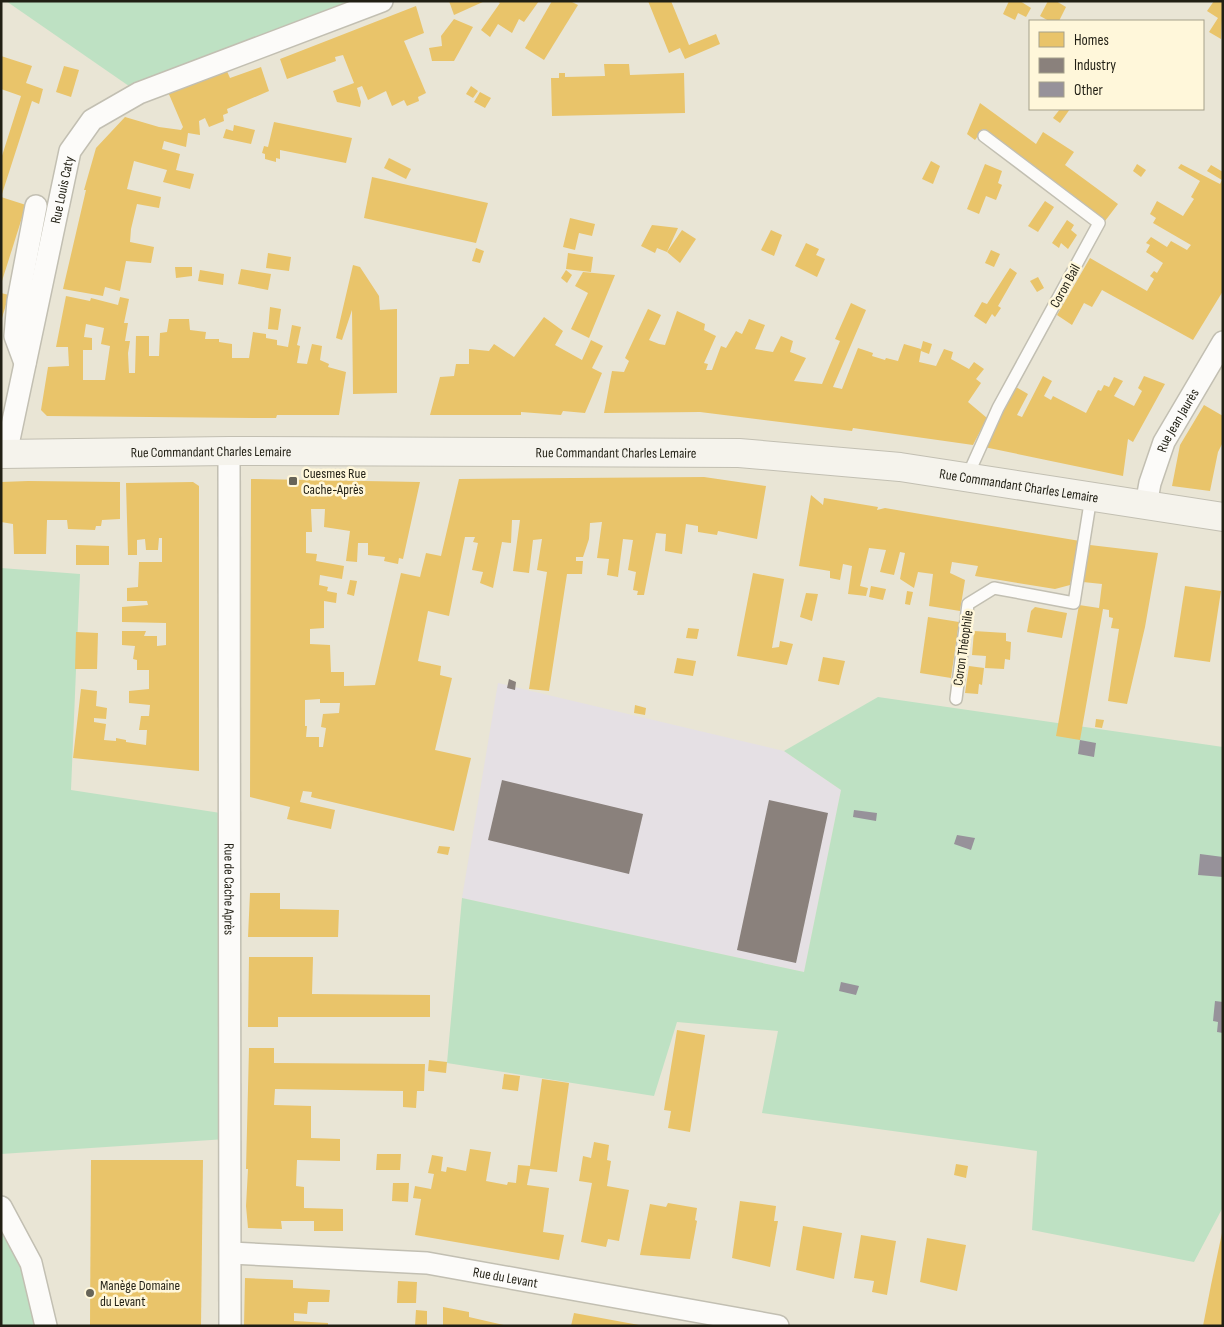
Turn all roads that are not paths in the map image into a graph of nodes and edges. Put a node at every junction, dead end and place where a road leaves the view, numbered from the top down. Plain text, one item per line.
1 (382, 1) edge
2 (984, 136) dead end
3 (36, 206) dead end
4 (1223, 342) edge
5 (25, 363) junction
6 (229, 451) junction
7 (4, 454) edge
8 (967, 477) junction
9 (1090, 497) junction
10 (1146, 505) junction
11 (1223, 516) edge
12 (956, 699) dead end
13 (1, 1207) edge
14 (231, 1253) junction
15 (46, 1326) edge
16 (230, 1326) edge
17 (778, 1326) edge

1 - 5 street, Rue Louis Caty
2 - 8 lane, Coron Bail
3 - 5 street
4 - 10 street, Rue Jean Jaurès
5 - 7 street, Rue Louis Caty
6 - 7 street, Rue Commandant Charles Lemaire
6 - 8 street, Rue Commandant Charles Lemaire
6 - 14 street, Rue de Cache Après
8 - 9 street, Rue Commandant Charles Lemaire
9 - 10 street, Rue Commandant Charles Lemaire
9 - 12 lane, Coron Théophile
10 - 11 street, Rue Commandant Charles Lemaire
13 - 15 street
14 - 16 street, Rue de Cache Après
14 - 17 street, Rue du Levant

